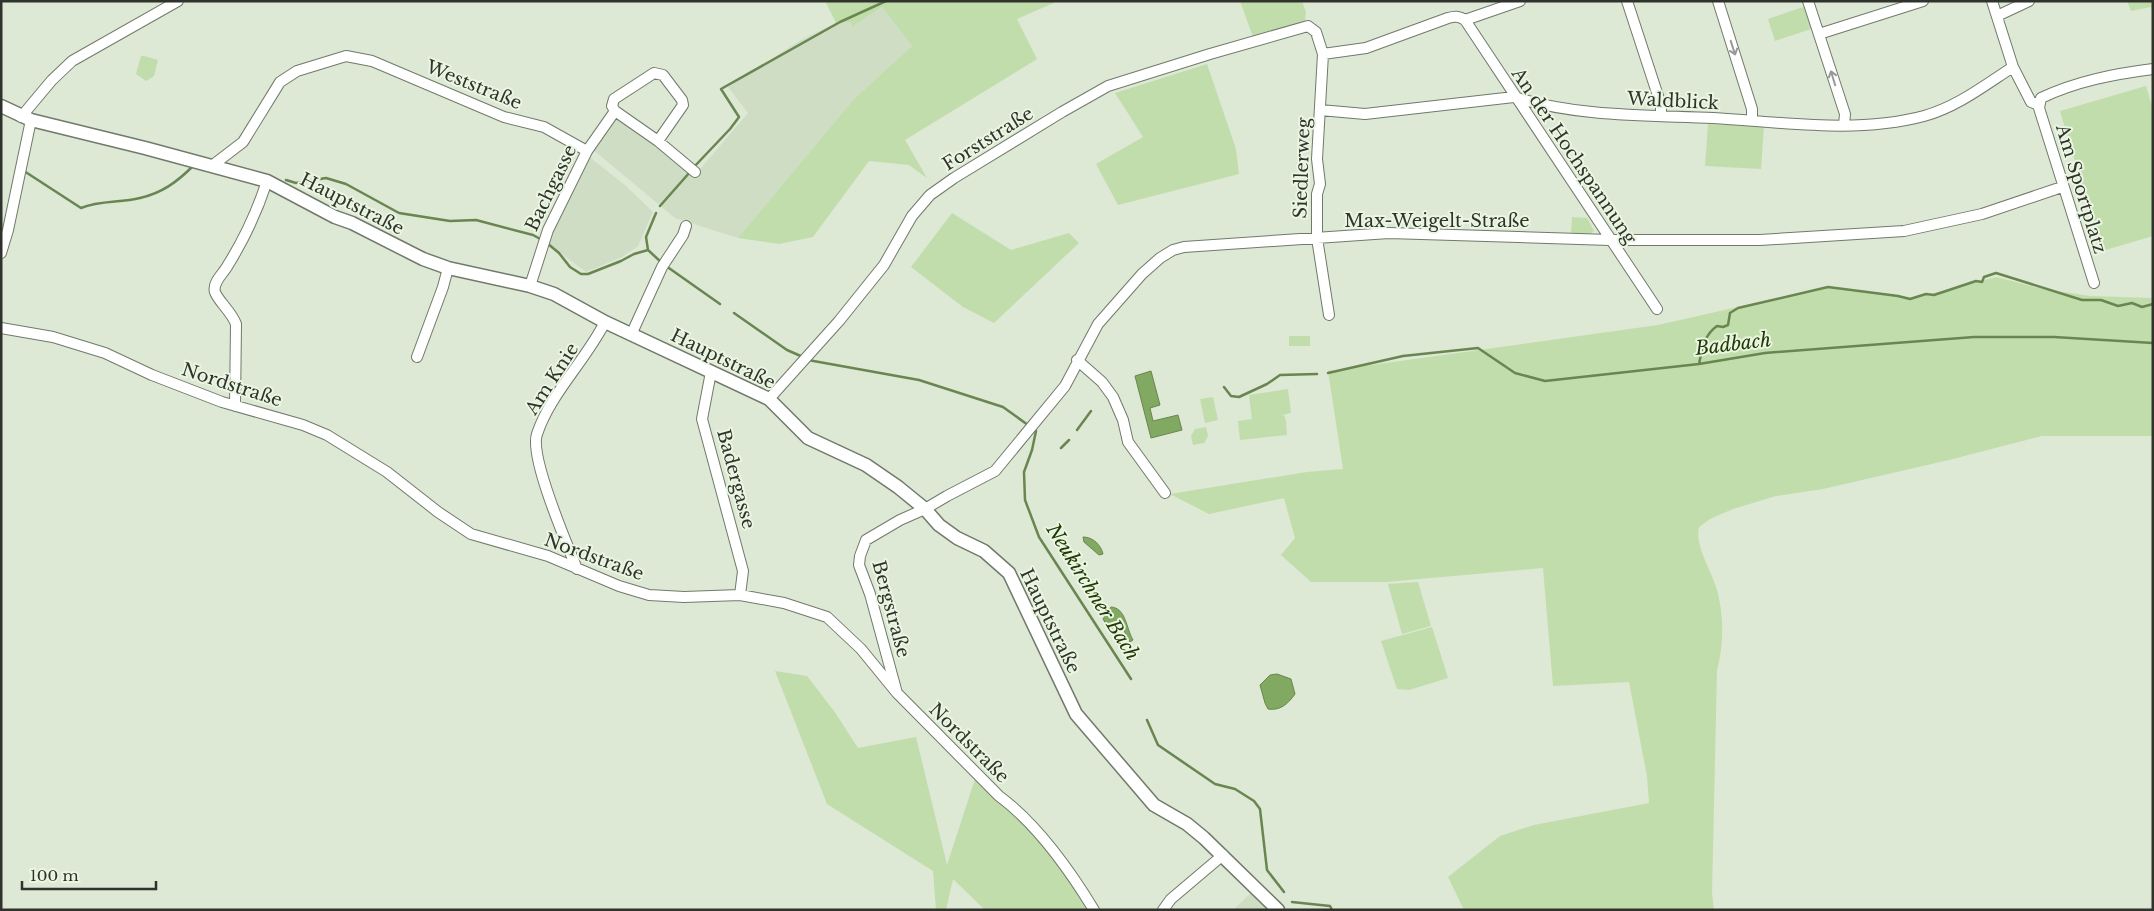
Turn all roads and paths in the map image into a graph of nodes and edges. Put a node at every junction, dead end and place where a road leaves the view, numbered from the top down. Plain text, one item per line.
1 (178, 1) edge
2 (1520, 1) edge
3 (1627, 1) edge
4 (1718, 1) edge
5 (1808, 1) edge
6 (1923, 1) edge
7 (1992, 1) edge
8 (2029, 1) edge
9 (1997, 16) junction
10 (1465, 20) junction
11 (1308, 26) joint
12 (1820, 34) junction
13 (1323, 54) junction
14 (2013, 67) junction
15 (2153, 69) edge
16 (1514, 97) junction
17 (2039, 105) junction
18 (1, 106) edge
19 (615, 110) junction
20 (1320, 110) junction
21 (1661, 116) junction
22 (26, 118) junction
23 (1752, 121) junction
24 (1844, 124) junction
25 (658, 141) junction
26 (587, 150) junction
27 (213, 165) junction
28 (691, 169) dead end
29 (267, 180) junction
30 (2062, 188) junction
31 (686, 226) dead end
32 (1317, 238) junction
33 (1610, 240) junction
34 (1, 253) edge
35 (448, 268) junction
36 (2094, 283) dead end
37 (530, 286) junction
38 (1657, 309) dead end
39 (1329, 315) dead end
40 (605, 322) junction
41 (1, 328) edge
42 (631, 335) junction
43 (417, 357) dead end
44 (1077, 360) junction
45 (711, 372) junction
46 (770, 399) junction
47 (235, 406) junction
48 (1165, 494) dead end
49 (925, 509) junction
50 (577, 569) junction
51 (740, 595) junction
52 (897, 693) junction
53 (1223, 854) junction
54 (1094, 910) edge
55 (1163, 910) edge
56 (1278, 910) edge

1 - 22 street
2 - 10 street
3 - 21 street
4 -> 23 street
5 - 12 street
6 - 12 street
7 - 9 street, Am Sportplatz
8 - 9 street
9 - 14 street, Am Sportplatz
10 - 13 street
10 - 16 street, An der Hochspannung
11 - 13 street, Siedlerweg
11 - 46 street, Forststraße
24 -> 12 street
13 - 20 street, Siedlerweg
14 - 17 street, Am Sportplatz
14 - 24 street, Waldblick
15 - 17 street, Am Sportplatz
16 - 20 street, Waldblick
16 - 21 street, Waldblick
16 - 33 street, An der Hochspannung
17 - 30 street, Am Sportplatz
18 - 22 street, Hauptstraße
19 - 25 street
19 - 25 street, Bachgasse
19 - 26 street, Bachgasse
20 - 32 street, Siedlerweg
21 - 23 street, Waldblick
22 - 27 street, Hauptstraße
22 - 34 street
23 - 24 street, Waldblick
25 - 28 street
26 - 27 street, Weststraße
26 - 37 street, Bachgasse
27 - 29 street, Hauptstraße
29 - 35 street, Hauptstraße
29 - 47 street
30 - 33 street, Max-Weigelt-Straße
30 - 36 street, Am Sportplatz
31 - 42 street
32 - 33 street, Max-Weigelt-Straße
32 - 39 street, Siedlerweg
32 - 44 street, Max-Weigelt-Straße
33 - 38 street, An der Hochspannung
35 - 37 street, Hauptstraße
35 - 43 street
37 - 40 street, Hauptstraße
40 - 42 street, Hauptstraße
40 - 50 street, Am Knie
41 - 47 street, Nordstraße
42 - 45 street, Hauptstraße
44 - 48 street
44 - 49 street, Max-Weigelt-Straße
45 - 46 street, Hauptstraße
45 - 51 street, Badergasse
46 - 49 street, Hauptstraße
47 - 50 street, Nordstraße
49 - 52 street, Bergstraße
49 - 53 street, Hauptstraße
50 - 51 street, Nordstraße
51 - 52 street, Nordstraße
52 - 54 street, Nordstraße
53 - 55 street
53 - 56 street, Hauptstraße

